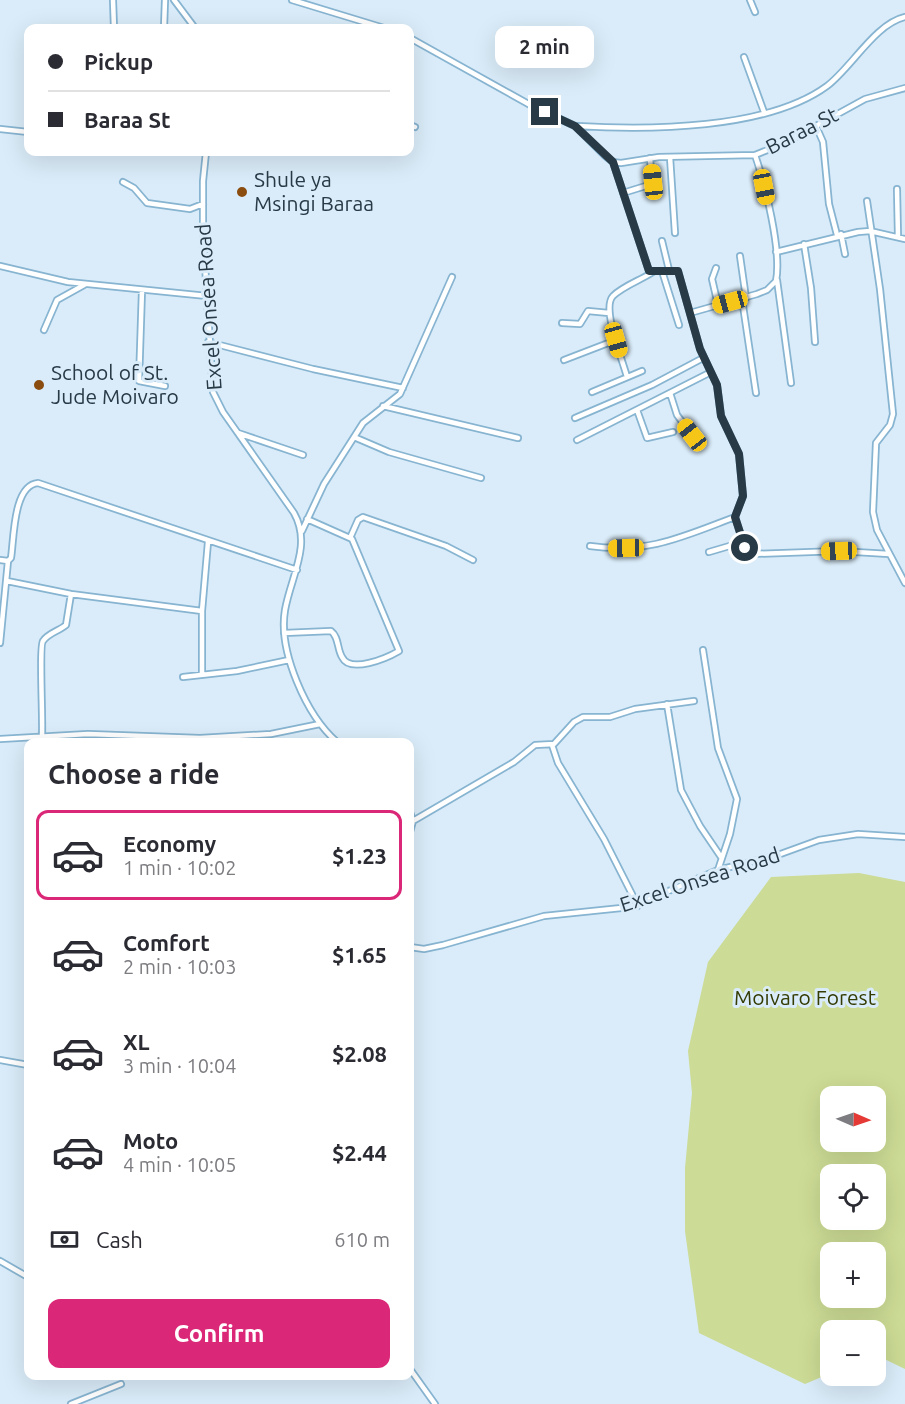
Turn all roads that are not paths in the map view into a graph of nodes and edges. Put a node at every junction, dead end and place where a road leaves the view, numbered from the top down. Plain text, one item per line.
1 (113, 0) edge
2 (165, 0) edge
3 (174, 0) edge
4 (291, 0) edge
5 (750, 0) edge
6 (755, 12) dead end
7 (905, 17) edge
8 (114, 24) edge
9 (164, 24) edge
10 (192, 24) edge
11 (371, 24) edge
12 (414, 40) edge
13 (744, 57) dead end
14 (905, 88) edge
15 (764, 112) junction
16 (575, 126) junction
17 (816, 126) junction
18 (0, 129) edge
19 (24, 132) edge
20 (755, 155) junction
21 (206, 156) edge
22 (670, 157) junction
23 (650, 158) junction
24 (613, 162) junction
25 (123, 182) dead end
26 (897, 189) dead end
27 (623, 193) junction
28 (867, 201) dead end
29 (203, 204) junction
30 (870, 231) junction
31 (675, 233) dead end
32 (839, 234) junction
33 (898, 237) junction
34 (905, 239) edge
35 (662, 241) dead end
36 (804, 244) junction
37 (776, 252) junction
38 (845, 254) dead end
39 (740, 256) dead end
40 (0, 266) edge
41 (716, 268) dead end
42 (669, 270) junction
43 (653, 272) junction
44 (662, 272) junction
45 (452, 277) dead end
46 (777, 277) junction
47 (86, 284) junction
48 (142, 290) junction
49 (207, 296) junction
50 (744, 298) junction
51 (718, 305) junction
52 (609, 313) junction
53 (690, 313) junction
54 (562, 323) dead end
55 (679, 325) dead end
56 (44, 330) dead end
57 (616, 340) junction
58 (208, 342) junction
59 (815, 342) dead end
60 (703, 358) junction
61 (564, 360) dead end
62 (642, 371) dead end
63 (711, 372) junction
64 (627, 377) junction
65 (791, 383) dead end
66 (165, 386) dead end
67 (403, 388) junction
68 (592, 392) dead end
69 (670, 393) junction
70 (756, 393) dead end
71 (383, 406) junction
72 (637, 410) junction
73 (575, 418) dead end
74 (672, 432) dead end
75 (237, 433) junction
76 (692, 435) dead end
77 (354, 437) junction
78 (518, 438) dead end
79 (577, 440) dead end
80 (303, 456) dead end
81 (480, 478) dead end
82 (735, 517) junction
83 (306, 519) junction
84 (302, 531) junction
85 (350, 538) junction
86 (208, 542) junction
87 (743, 542) junction
88 (590, 546) dead end
89 (709, 552) dead end
90 (889, 554) junction
91 (0, 560) edge
92 (473, 560) dead end
93 (9, 561) junction
94 (297, 570) junction
95 (7, 580) junction
96 (905, 583) edge
97 (71, 594) junction
98 (202, 611) junction
99 (284, 633) junction
100 (0, 643) edge
101 (704, 650) dead end
102 (289, 660) junction
103 (202, 675) junction
104 (183, 677) dead end
105 (694, 700) dead end
106 (667, 704) junction
107 (320, 724) junction
108 (88, 734) junction
109 (42, 735) junction
110 (88, 738) edge
111 (333, 738) edge
112 (0, 739) edge
113 (552, 745) junction
114 (414, 819) edge
115 (905, 837) edge
116 (721, 857) junction
117 (718, 870) junction
118 (638, 906) junction
119 (414, 948) edge
120 (0, 1060) edge
121 (24, 1064) edge
122 (0, 1261) edge
123 (24, 1275) edge
124 (414, 1375) edge
125 (121, 1384) dead end
126 (71, 1404) edge
127 (435, 1404) edge

1 - 8 street
2 - 9 street
3 - 10 street
4 - 11 street
5 - 6 street
7 - 15 street
12 - 16 street
13 - 15 street
14 - 17 street, Baraa St
15 - 16 street
16 - 24 street
17 - 20 street, Baraa St
17 - 32 street
18 - 19 street
20 - 22 street, Baraa St
20 - 37 street
21 - 29 street, Excel Onsea Road
22 - 23 street, Baraa St
22 - 31 street
23 - 24 street, Baraa St
23 - 27 street
24 - 27 street
25 - 29 street
26 - 33 street
27 - 43 street
28 - 30 street
29 - 49 street, Excel Onsea Road
30 - 32 street
30 - 33 street
30 - 90 street
32 - 36 street
32 - 38 street
33 - 34 street
35 - 42 street
36 - 37 street
36 - 59 street
37 - 46 street
39 - 50 street
40 - 47 street
41 - 51 street
42 - 44 street
42 - 53 street
43 - 44 street
43 - 52 street
44 - 55 street
45 - 67 street
46 - 50 street
46 - 65 street
47 - 48 street
47 - 56 street
48 - 49 street
48 - 66 street
49 - 58 street, Excel Onsea Road
50 - 51 street
50 - 70 street
51 - 53 street
52 - 54 street
52 - 57 street
53 - 60 street
57 - 61 street
57 - 64 street
58 - 67 street
58 - 75 street, Excel Onsea Road
60 - 63 street
60 - 73 street
62 - 64 street
63 - 69 street
63 - 82 street
64 - 68 street
67 - 71 street
69 - 72 street
69 - 76 street
71 - 77 street
71 - 78 street
72 - 74 street
72 - 79 street
75 - 80 street
75 - 84 street, Excel Onsea Road
77 - 81 street
77 - 83 street
82 - 87 street
82 - 88 street
83 - 84 street
83 - 85 street
84 - 94 street
85 - 92 street
85 - 99 street
86 - 93 street
86 - 94 street
86 - 98 street
87 - 89 street
87 - 90 street
90 - 96 street
91 - 93 street
93 - 95 street
94 - 99 street
95 - 97 street
95 - 100 street
97 - 98 street
97 - 109 street
98 - 103 street
99 - 102 street
101 - 116 street
102 - 103 street
102 - 107 street
103 - 104 street
105 - 106 street
106 - 113 street
106 - 116 street
107 - 108 street
107 - 111 street
108 - 109 street
108 - 110 street
109 - 112 street
113 - 114 street
113 - 118 street
115 - 117 street, Excel Onsea Road
116 - 117 street
117 - 118 street, Excel Onsea Road
118 - 119 street, Excel Onsea Road
120 - 121 street
122 - 123 street
124 - 127 street
125 - 126 street

